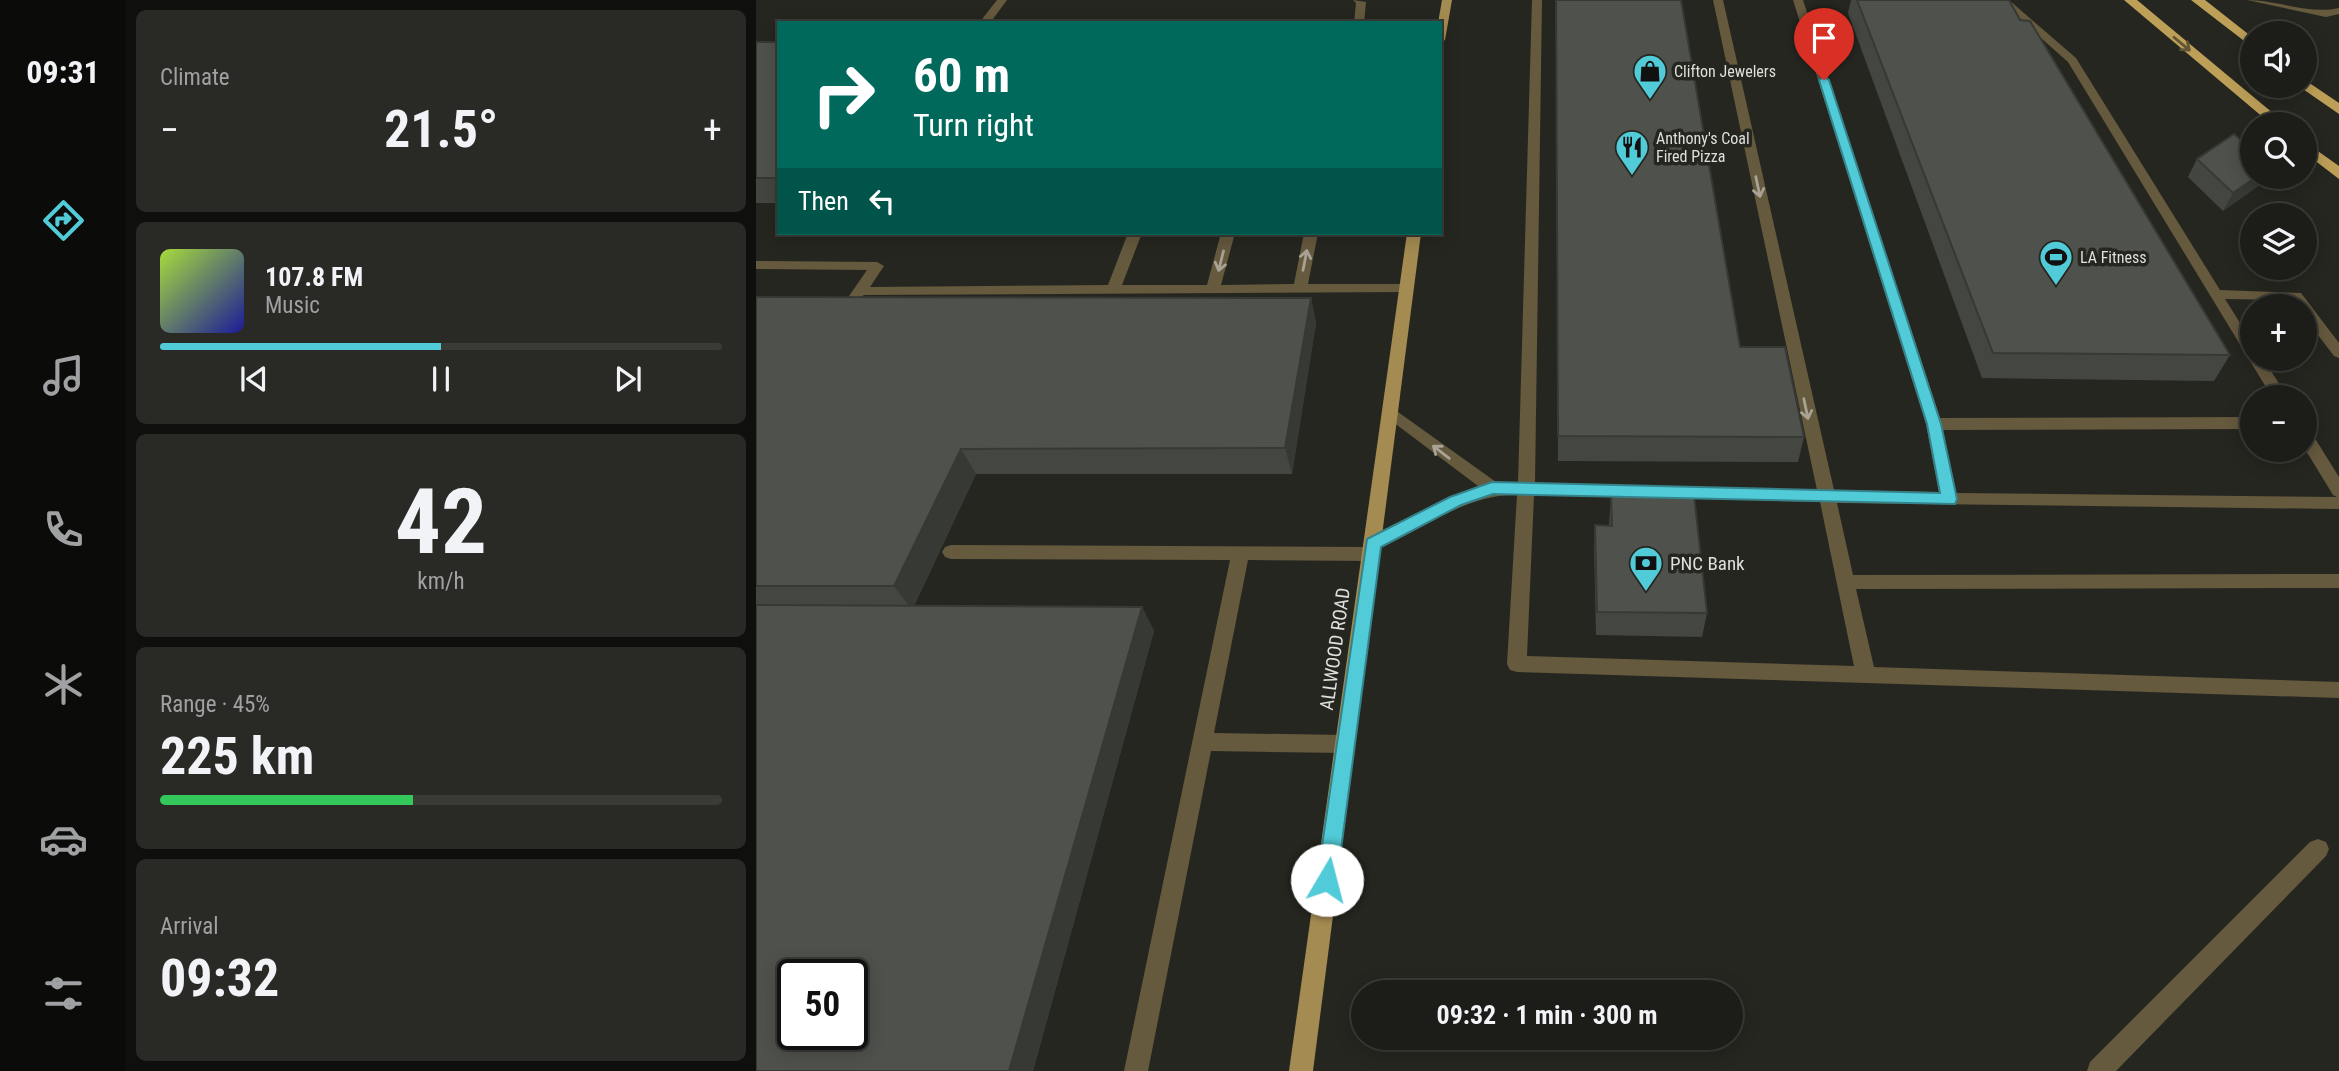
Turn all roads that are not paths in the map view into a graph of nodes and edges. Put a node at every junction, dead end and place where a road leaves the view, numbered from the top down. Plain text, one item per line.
1 (1002, 0) edge
2 (1358, 0) edge
3 (1447, 0) edge
4 (1537, 0) edge
5 (1718, 0) edge
6 (1798, 0) edge
7 (2003, 0) edge
8 (2130, 0) edge
9 (2197, 0) edge
10 (2252, 0) edge
11 (2339, 10) edge
12 (986, 21) edge
13 (1359, 21) edge
14 (1442, 29) edge
15 (2240, 34) edge
16 (2317, 93) edge
17 (2339, 110) edge
18 (2265, 112) edge
19 (2317, 156) edge
20 (2339, 174) edge
21 (1134, 235) edge
22 (1227, 235) edge
23 (1311, 235) edge
24 (1414, 235) edge
25 (756, 265) edge
26 (1300, 288) junction
27 (1407, 288) junction
28 (1213, 289) junction
29 (1113, 290) junction
30 (860, 291) junction
31 (2214, 294) junction
32 (2240, 295) edge
33 (839, 302) edge
34 (2317, 324) edge
35 (2240, 335) edge
36 (2339, 353) edge
37 (1391, 412) junction
38 (2240, 423) edge
39 (1934, 424) junction
40 (2317, 455) edge
41 (1492, 488) junction
42 (1526, 489) junction
43 (2339, 491) edge
44 (1825, 497) junction
45 (1949, 499) junction
46 (2339, 503) edge
47 (1372, 549) junction
48 (951, 552) dead end
49 (1240, 554) junction
50 (2339, 581) edge
51 (1845, 582) junction
52 (1866, 675) junction
53 (2339, 690) edge
54 (1202, 742) junction
55 (1345, 744) junction
56 (2318, 849) dead end
57 (1136, 1071) edge
58 (1301, 1071) edge
59 (2099, 1071) edge

1 - 12 lane
2 - 13 lane
3 - 14 main road
4 - 42 lane
5 -> 44 lane
6 - 39 lane
7 - 31 lane
8 -> 18 highway
9 - 15 highway
10 - 11 lane
16 - 17 highway
19 - 20 highway
21 - 29 lane
22 -> 28 lane
26 -> 23 lane
24 - 27 main road, ALLWOOD ROAD
25 - 30 lane
26 - 27 lane
26 - 28 lane
27 - 37 main road, ALLWOOD ROAD
28 - 29 lane
29 - 30 lane
30 - 33 lane
31 - 32 lane
31 - 35 lane
34 - 36 lane
41 -> 37 lane
37 - 47 main road, ALLWOOD ROAD
38 - 39 lane
39 - 45 lane
40 - 43 lane
41 - 42 lane
41 - 47 lane
42 - 44 lane
42 - 52 lane
44 - 45 lane
44 - 51 lane
45 - 46 lane
47 - 49 lane
47 - 55 main road, ALLWOOD ROAD
48 - 49 lane
49 - 54 lane
50 - 51 lane
51 - 52 lane
52 - 53 lane
54 - 55 lane
54 - 57 lane
55 - 58 main road, ALLWOOD ROAD
56 - 59 lane

